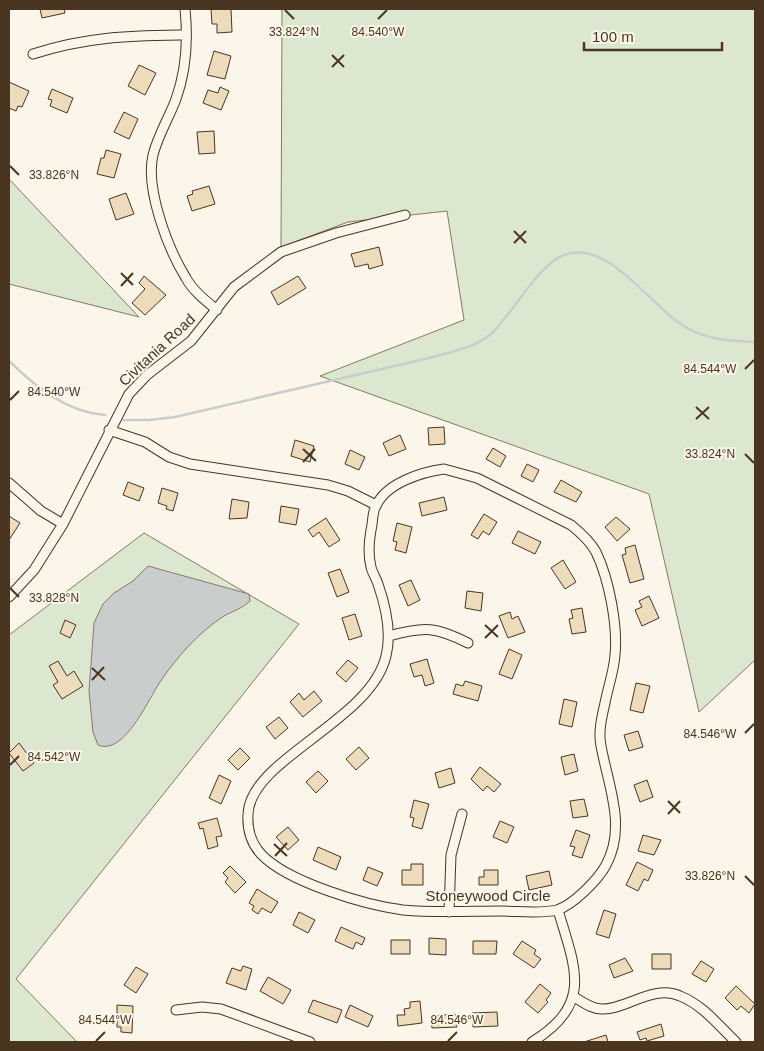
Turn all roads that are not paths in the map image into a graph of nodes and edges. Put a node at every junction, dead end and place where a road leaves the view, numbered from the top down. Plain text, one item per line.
1 (185, 9) edge
2 (186, 35) junction
3 (33, 54) dead end
4 (405, 215) dead end
5 (218, 310) junction
6 (109, 430) junction
7 (9, 483) edge
8 (376, 505) junction
9 (63, 524) junction
10 (9, 597) edge
11 (389, 636) junction
12 (468, 643) dead end
13 (462, 814) dead end
14 (558, 910) junction
15 (449, 912) junction
16 (574, 997) junction
17 (176, 1010) dead end
18 (310, 1042) edge
19 (532, 1042) edge
20 (736, 1042) edge

1 - 2 street
2 - 3 street
2 - 5 street
4 - 5 street, Civitania Road
5 - 6 street, Civitania Road
6 - 8 street
6 - 9 street, Civitania Road
7 - 9 street
8 - 11 street, Stoneywood Circle
8 - 14 street, Stoneywood Circle
9 - 10 street, Civitania Road
11 - 12 street
11 - 15 street, Stoneywood Circle
13 - 15 street
14 - 15 street, Stoneywood Circle
14 - 16 street
16 - 19 street
16 - 20 street
17 - 18 street

